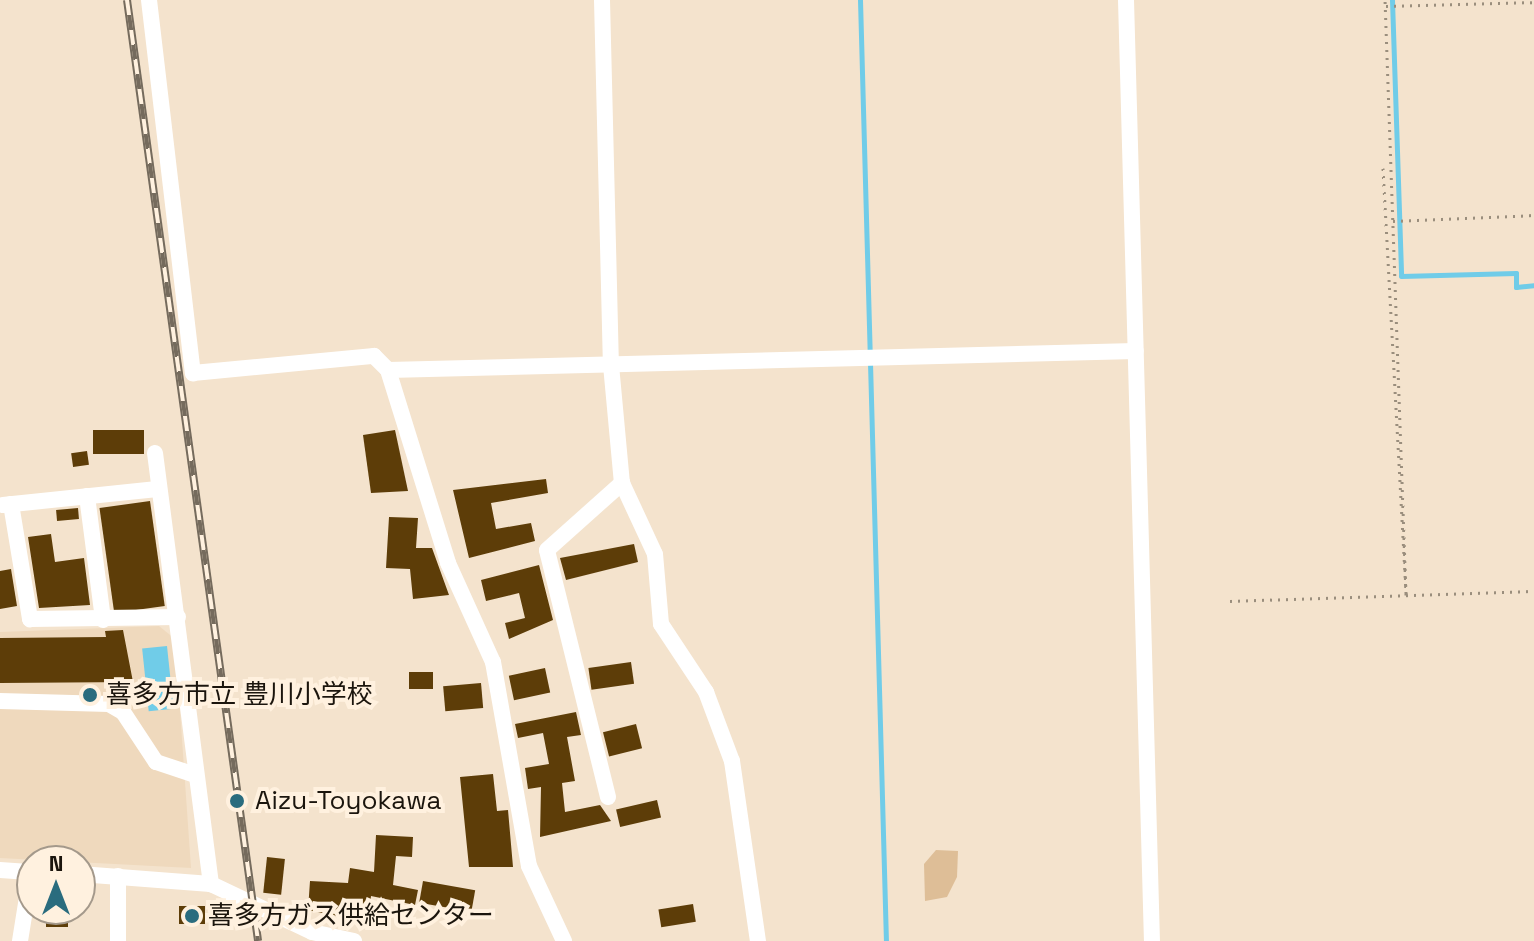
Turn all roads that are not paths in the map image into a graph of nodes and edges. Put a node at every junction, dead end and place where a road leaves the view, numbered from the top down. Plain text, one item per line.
1 (149, 0) edge
2 (602, 0) edge
3 (1126, 0) edge
4 (1136, 351) junction
5 (611, 365) junction
6 (388, 370) junction
7 (155, 453) dead end
8 (622, 483) junction
9 (157, 489) junction
10 (87, 496) junction
11 (5, 505) edge
12 (178, 617) junction
13 (103, 620) junction
14 (0, 701) edge
15 (195, 775) junction
16 (608, 797) dead end
17 (96, 875) edge
18 (118, 876) junction
19 (211, 884) junction
20 (118, 941) edge
21 (354, 941) edge
22 (564, 941) edge
23 (758, 941) edge
24 (1152, 941) edge

1 - 6 street
2 - 5 street
3 - 4 street
4 - 5 street
4 - 24 street
5 - 6 street
5 - 8 street
6 - 22 street
7 - 9 street
8 - 16 street
8 - 23 street
9 - 10 street
9 - 12 street
10 - 11 street
10 - 13 street
11 - 13 street
12 - 13 street
12 - 15 street
14 - 15 street
15 - 19 street
17 - 18 street
18 - 19 street
18 - 20 street
19 - 21 street

